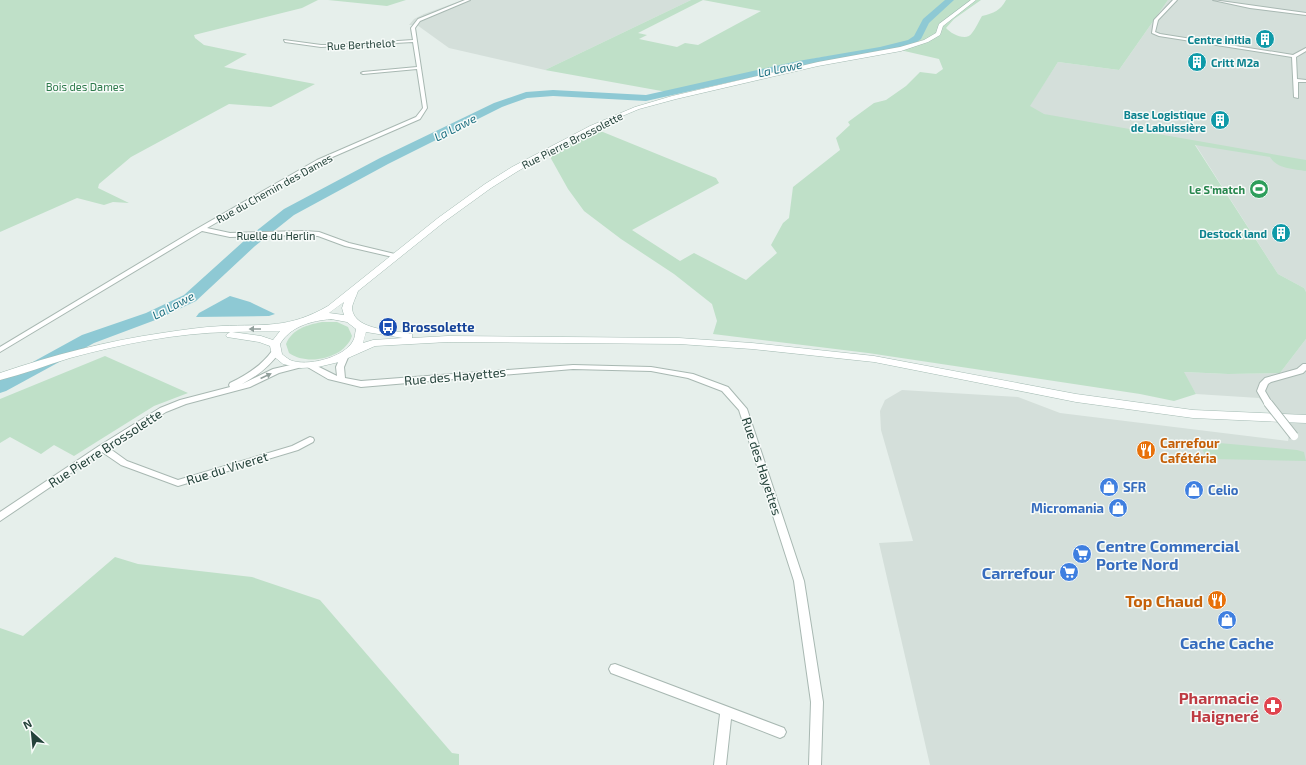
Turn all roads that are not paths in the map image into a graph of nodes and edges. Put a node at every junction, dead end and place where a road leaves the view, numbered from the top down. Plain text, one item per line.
1 (468, 0) edge
2 (974, 0) edge
3 (1175, 0) edge
4 (1215, 0) edge
5 (1306, 14) edge
6 (285, 41) dead end
7 (414, 41) junction
8 (1306, 49) edge
9 (1294, 56) junction
10 (418, 68) junction
11 (363, 73) dead end
12 (1295, 80) junction
13 (1306, 82) edge
14 (1296, 97) dead end
15 (202, 229) junction
16 (397, 256) junction
17 (353, 291) junction
18 (316, 317) junction
19 (350, 319) junction
20 (294, 325) junction
21 (361, 328) junction
22 (215, 331) junction
23 (448, 339) junction
24 (275, 348) junction
25 (0, 350) edge
26 (347, 353) junction
27 (304, 365) junction
28 (1306, 366) edge
29 (0, 377) edge
30 (341, 379) junction
31 (216, 393) junction
32 (1306, 419) edge
33 (1294, 436) dead end
34 (310, 440) dead end
35 (102, 448) junction
36 (0, 517) edge
37 (615, 669) dead end
38 (726, 712) junction
39 (780, 732) dead end
40 (720, 765) edge
41 (815, 765) edge

1 - 7 street, Rue du Chemin des Dames
2 - 16 street, Rue Pierre Brossolette
3 - 9 street
4 - 5 street
6 - 7 street, Rue Berthelot
7 - 10 street, Rue du Chemin des Dames
8 - 9 street
9 - 12 street
10 - 11 street
10 - 15 street, Rue du Chemin des Dames
12 - 13 street
12 - 14 street
15 - 16 street, Ruelle du Herlin
15 - 25 street, Rue du Chemin des Dames
16 - 17 street, Rue Pierre Brossolette
17 - 18 street, Rue Pierre Brossolette
17 - 19 street
18 - 19 street
18 - 20 street
19 - 21 street
20 -> 22 street
20 - 24 street
21 - 23 street
21 - 26 street
22 - 24 street
22 - 29 street
23 - 26 street
23 - 32 street
24 - 27 street
24 - 31 street, Rue Pierre Brossolette
26 - 27 street
26 - 30 street
27 - 30 street, Rue des Hayettes
31 -> 27 street, Rue Pierre Brossolette
28 - 33 street, bridge
30 - 41 street, Rue des Hayettes
31 - 35 street, Rue Pierre Brossolette
34 - 35 street, Rue du Viveret
35 - 36 street, Rue Pierre Brossolette
37 - 38 street
38 - 39 street
38 - 40 street

